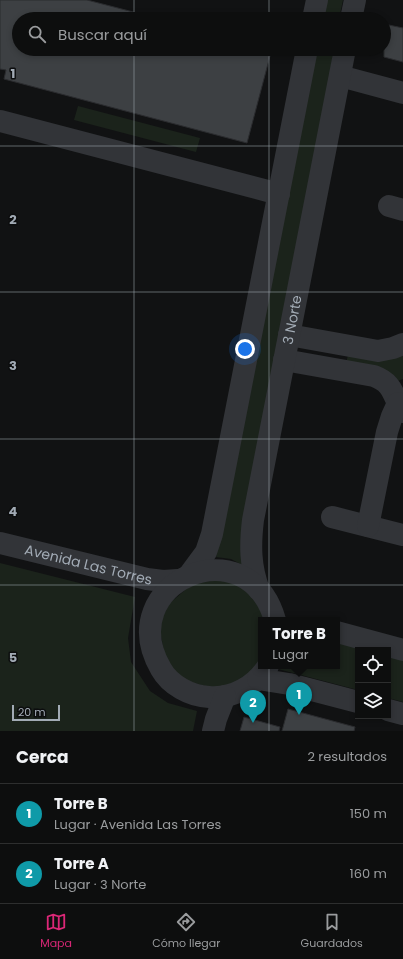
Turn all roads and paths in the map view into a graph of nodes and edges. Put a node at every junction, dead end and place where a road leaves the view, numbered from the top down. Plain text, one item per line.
1 (316, 0) edge
2 (355, 0) edge
3 (314, 12) edge
4 (352, 12) edge
5 (306, 56) edge
6 (344, 56) edge
7 (340, 76) junction
8 (403, 93) edge
9 (0, 121) edge
10 (278, 194) junction
11 (289, 335) junction
12 (403, 344) edge
13 (284, 360) junction
14 (400, 408) edge
15 (332, 517) dead end
16 (368, 526) junction
17 (403, 535) edge
18 (0, 542) edge
19 (184, 578) junction
20 (259, 590) junction
21 (274, 616) edge
22 (340, 633) edge
23 (403, 650) edge
24 (263, 673) edge
25 (225, 696) junction
26 (355, 701) edge
27 (391, 711) edge
28 (403, 714) edge
29 (214, 731) edge

1 - 3 street
2 - 4 street
5 - 10 street
6 - 7 street, 3 Norte
7 - 8 street
7 - 11 street, 3 Norte
9 - 10 street
10 - 19 street
11 - 12 street
11 - 13 street, 3 Norte
13 - 14 street
13 - 20 street, 3 Norte
14 - 16 street
15 - 16 street
16 - 17 street
18 - 19 street, Avenida Las Torres
19 - 20 street, Avenida Las Torres
19 - 25 street
20 - 21 street
22 - 23 street
24 - 25 street
24 - 26 street
25 - 29 street
27 - 28 street

